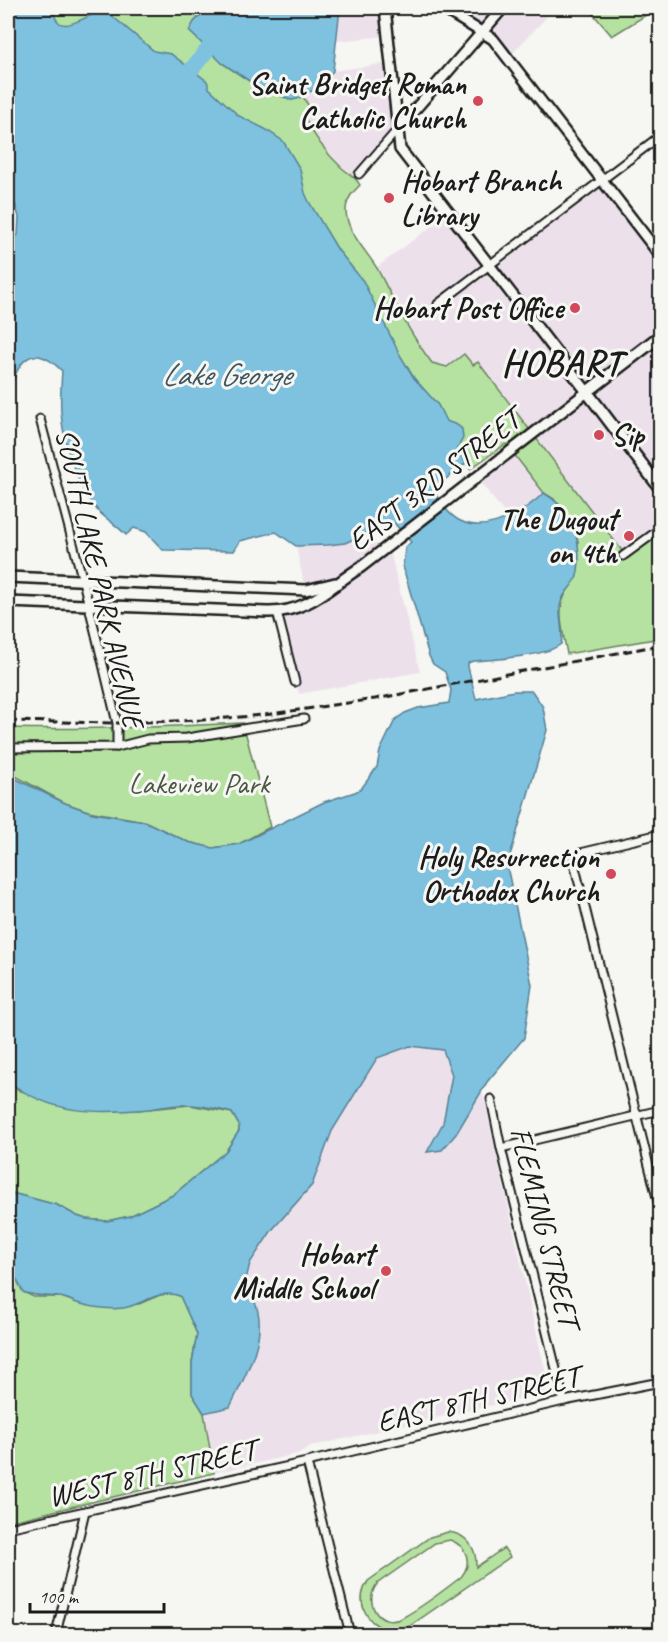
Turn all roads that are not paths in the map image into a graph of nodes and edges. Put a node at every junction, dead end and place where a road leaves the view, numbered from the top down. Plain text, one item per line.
1 (386, 8) edge
2 (442, 8) edge
3 (503, 8) edge
4 (482, 32) junction
5 (398, 129) junction
6 (660, 136) edge
7 (359, 174) dead end
8 (604, 180) junction
9 (660, 255) edge
10 (490, 266) junction
11 (438, 304) dead end
12 (660, 336) edge
13 (587, 393) junction
14 (40, 419) dead end
15 (660, 488) edge
16 (660, 529) edge
17 (623, 556) dead end
18 (8, 577) edge
19 (83, 581) junction
20 (338, 582) junction
21 (8, 602) edge
22 (89, 605) junction
23 (277, 612) junction
24 (295, 682) dead end
25 (304, 719) dead end
26 (117, 747) junction
27 (8, 748) edge
28 (660, 834) edge
29 (491, 1098) dead end
30 (660, 1110) edge
31 (638, 1114) junction
32 (501, 1148) junction
33 (660, 1210) edge
34 (660, 1382) edge
35 (564, 1401) junction
36 (307, 1462) junction
37 (85, 1511) junction
38 (8, 1528) edge
39 (56, 1635) edge
40 (350, 1635) edge

1 - 5 street
2 - 4 street
3 - 4 street
4 - 5 street
4 - 8 street
5 - 7 street
5 - 10 street
6 - 8 street
8 - 9 street
8 - 10 street
10 - 11 street
10 - 13 street
12 - 13 main road
13 - 15 main road
13 - 20 street, EAST 3RD STREET
14 - 19 street, SOUTH LAKE PARK AVENUE
16 - 17 street
18 - 19 street, EAST 3RD STREET
19 - 20 street, EAST 3RD STREET
19 - 22 street, SOUTH LAKE PARK AVENUE
20 - 23 street, EAST 3RD STREET
21 - 22 street, EAST 3RD STREET
22 - 23 street, EAST 3RD STREET
22 - 26 street, SOUTH LAKE PARK AVENUE
23 - 24 street
25 - 26 street
26 - 27 street
28 - 31 street
29 - 32 street, FLEMING STREET
30 - 31 street
31 - 32 street
31 - 33 street
32 - 35 street, FLEMING STREET
34 - 35 street, EAST 8TH STREET
35 - 36 street, EAST 8TH STREET
36 - 37 street, WEST 8TH STREET
36 - 40 street
37 - 38 street, WEST 8TH STREET
37 - 39 street

